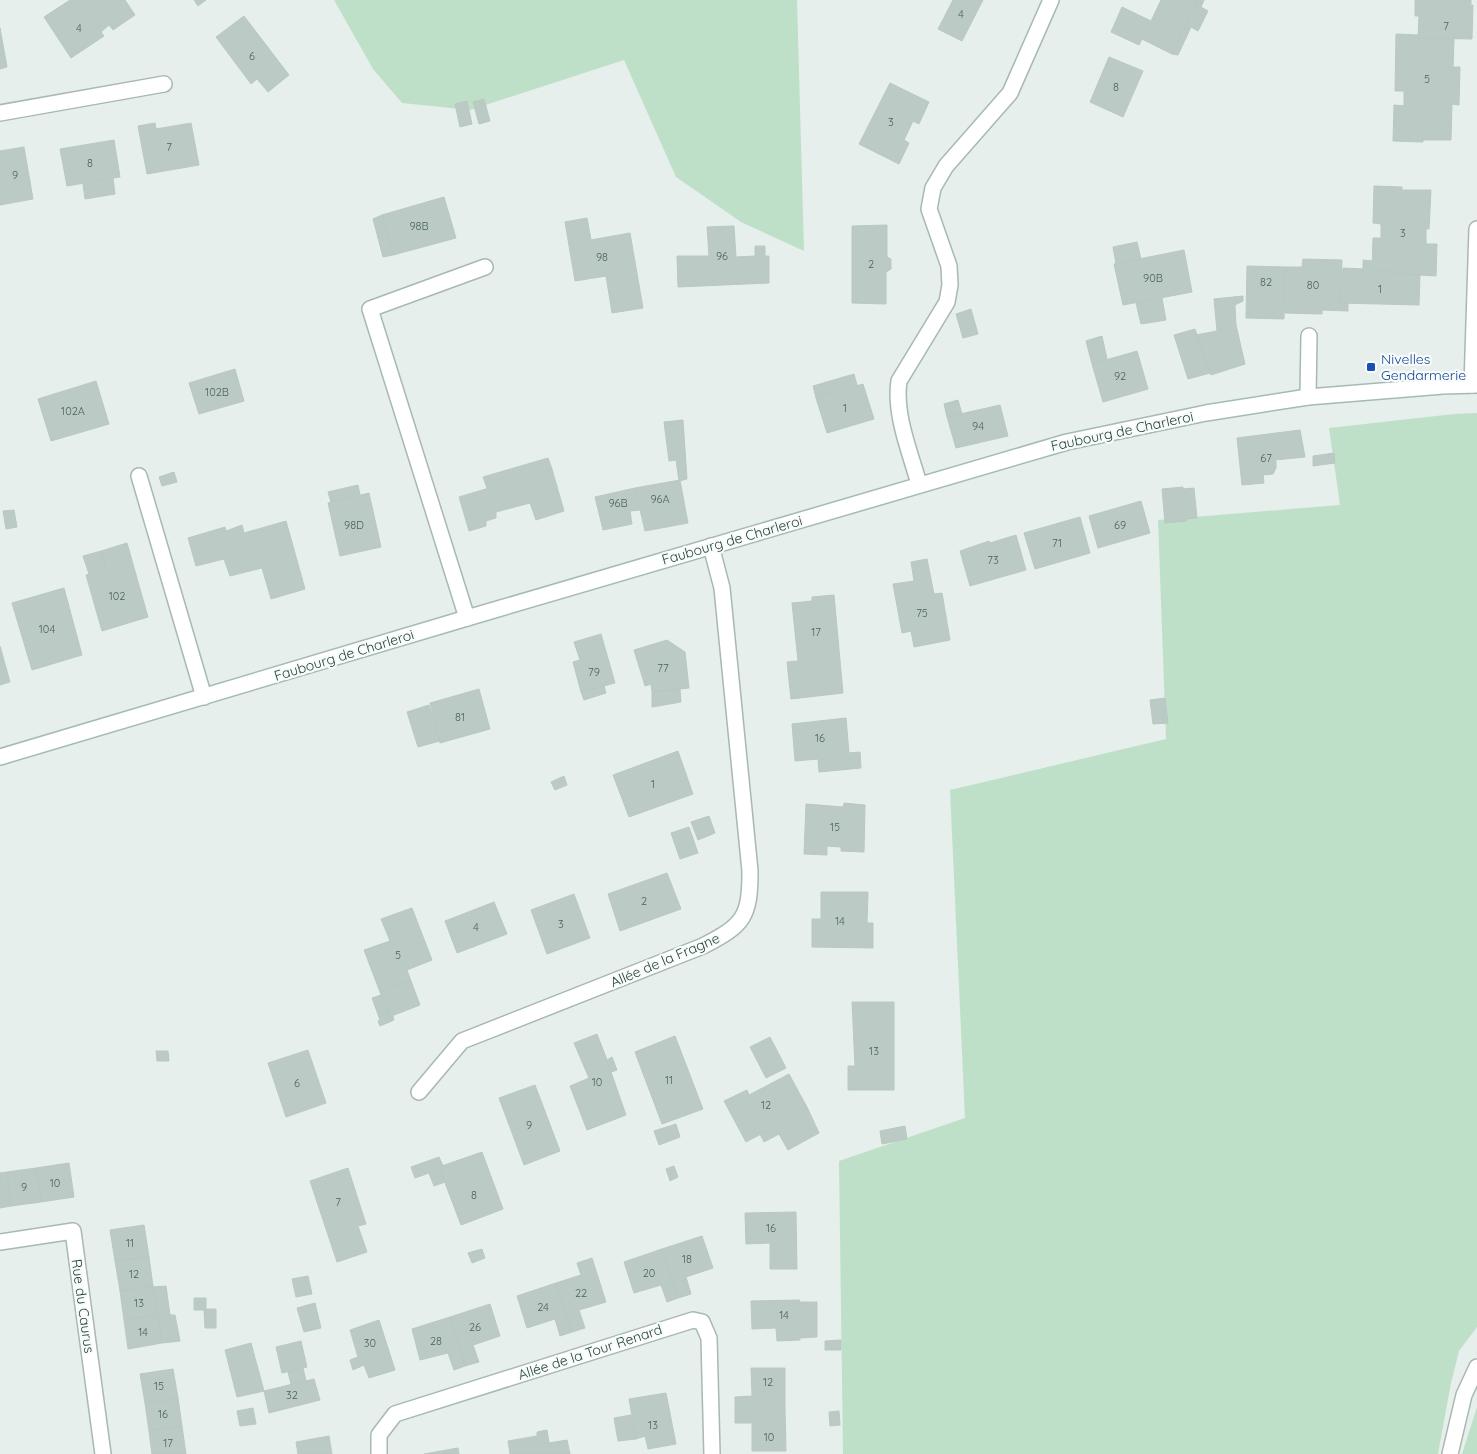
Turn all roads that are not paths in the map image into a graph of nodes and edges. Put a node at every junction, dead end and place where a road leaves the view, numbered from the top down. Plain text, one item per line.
1 (1051, 0) edge
2 (164, 84) dead end
3 (0, 113) edge
4 (1477, 229) edge
5 (485, 267) dead end
6 (1309, 336) dead end
7 (1474, 385) edge
8 (1308, 397) junction
9 (139, 476) dead end
10 (919, 484) junction
11 (711, 546) junction
12 (467, 618) junction
13 (204, 697) junction
14 (0, 757) edge
15 (419, 1092) dead end
16 (0, 1242) edge
17 (1477, 1367) edge
18 (104, 1454) edge
19 (379, 1454) edge
20 (712, 1454) edge
21 (1450, 1454) edge

1 - 10 street
2 - 3 street
4 - 7 street
5 - 12 street
6 - 8 street
7 - 8 street, Faubourg de Charleroi
8 - 10 street, Faubourg de Charleroi
9 - 13 street
10 - 11 street, Faubourg de Charleroi
11 - 12 street, Faubourg de Charleroi
11 - 15 street, Allée de la Fragne
12 - 13 street, Faubourg de Charleroi
13 - 14 street, Faubourg de Charleroi
16 - 18 street, Rue du Caurus
17 - 21 street
19 - 20 street, Allée de la Tour Renard

